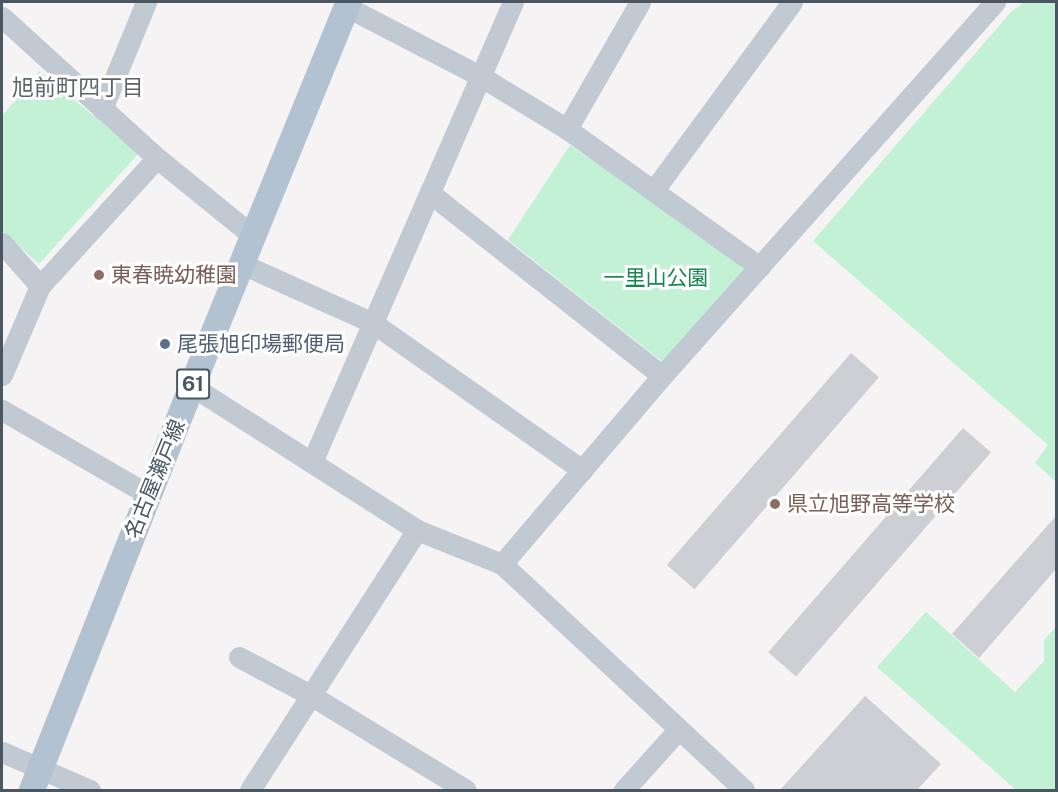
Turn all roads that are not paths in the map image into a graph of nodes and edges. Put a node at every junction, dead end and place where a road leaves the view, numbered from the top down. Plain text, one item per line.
1 (146, 2) edge
2 (513, 2) edge
3 (640, 2) edge
4 (792, 2) edge
5 (995, 2) edge
6 (348, 4) edge
7 (2, 17) edge
8 (480, 76) junction
9 (102, 109) junction
10 (567, 129) junction
11 (156, 158) junction
12 (654, 190) junction
13 (431, 194) junction
14 (253, 236) junction
15 (2, 243) edge
16 (242, 264) junction
17 (760, 267) junction
18 (40, 286) junction
19 (373, 323) junction
20 (2, 375) edge
21 (662, 376) junction
22 (192, 386) junction
23 (2, 410) edge
24 (312, 462) junction
25 (582, 470) junction
26 (149, 495) junction
27 (417, 530) junction
28 (502, 564) junction
29 (239, 657) dead end
30 (312, 696) junction
31 (679, 729) junction
32 (2, 752) edge
33 (38, 779) edge
34 (90, 790) edge
35 (250, 790) edge
36 (466, 790) edge
37 (624, 790) edge
38 (744, 790) edge

1 - 9 street
2 - 8 street
3 - 10 street
4 - 12 street
5 - 17 street
6 - 8 street
6 - 14 main road, 名古屋瀬戸線 / 61
7 - 9 street
8 - 10 street
8 - 13 street
9 - 11 street
10 - 12 street
11 - 14 street
11 - 18 street
12 - 17 street
13 - 19 street
13 - 21 street
14 - 16 main road, 名古屋瀬戸線 / 61
15 - 18 street
16 - 19 street
16 - 22 main road, 名古屋瀬戸線 / 61
17 - 21 street
18 - 20 street
19 - 24 street
19 - 25 street
21 - 25 street
22 - 24 street
22 - 26 main road, 名古屋瀬戸線 / 61
23 - 26 street
24 - 27 street
25 - 28 street
26 - 33 main road, 名古屋瀬戸線 / 61
27 - 28 street
27 - 30 street
28 - 31 street
29 - 30 street
30 - 35 street
30 - 36 street
31 - 37 street
31 - 38 street
32 - 33 street
33 - 34 street

